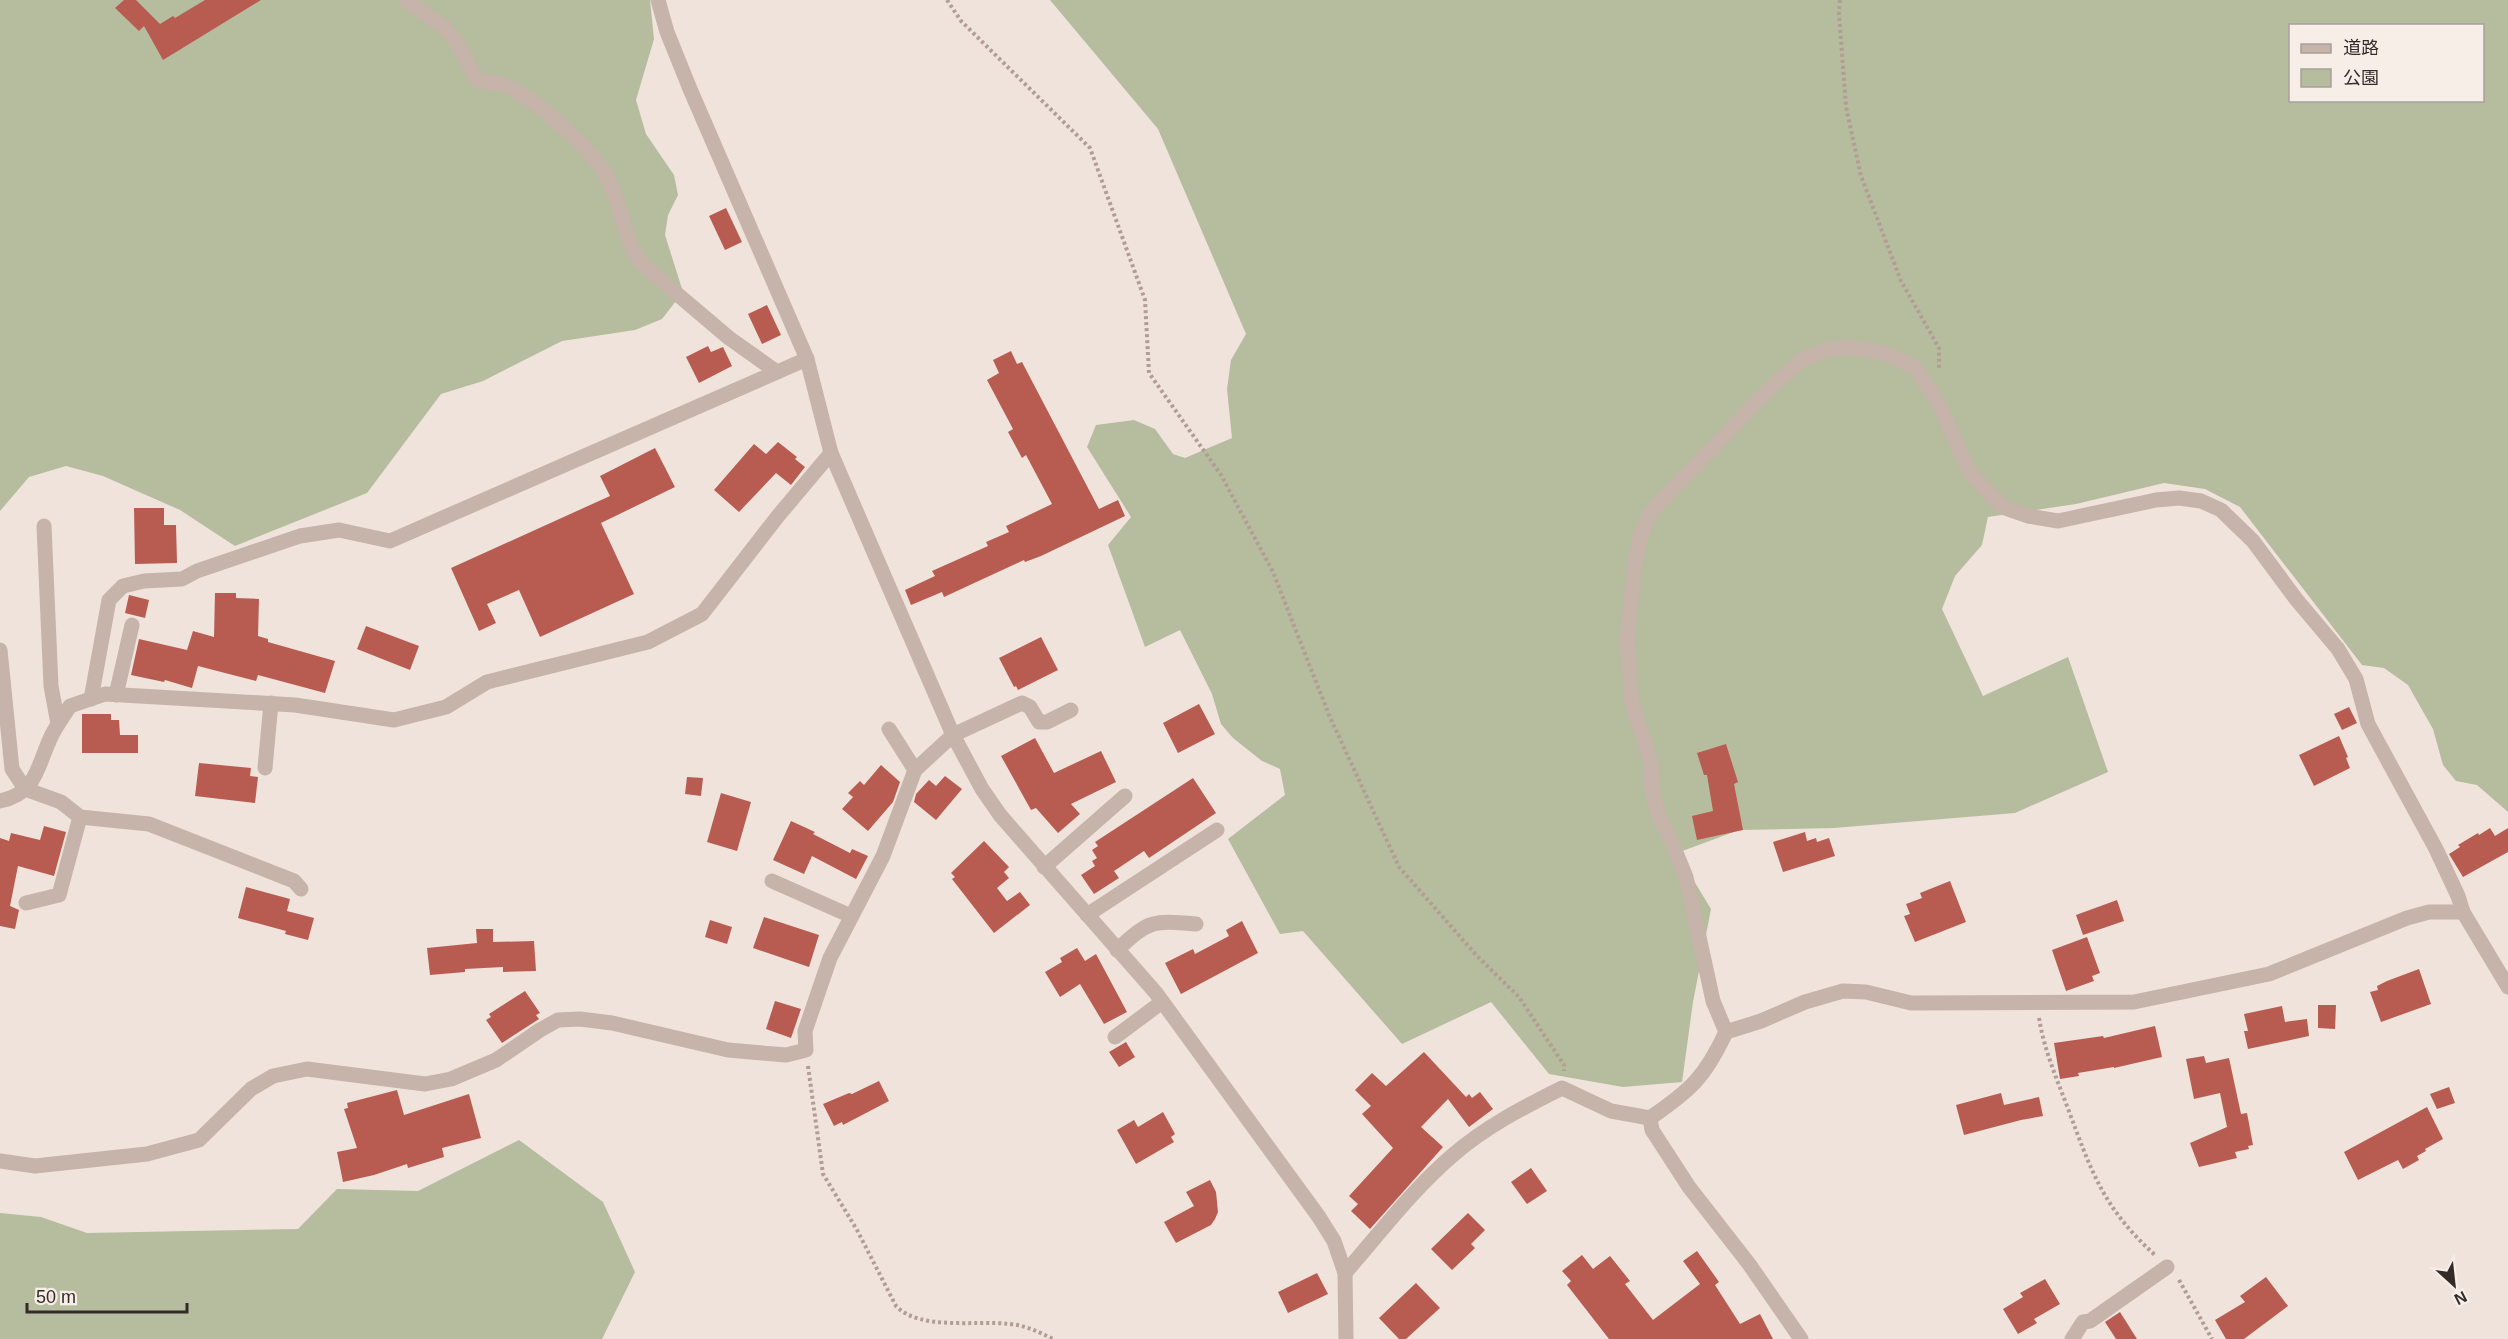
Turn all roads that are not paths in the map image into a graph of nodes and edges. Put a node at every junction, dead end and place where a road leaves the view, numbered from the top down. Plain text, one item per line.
1 (406, 0) edge
2 (658, 0) edge
3 (807, 359) junction
4 (777, 372) junction
5 (831, 453) junction
6 (44, 526) dead end
7 (132, 625) dead end
8 (0, 650) edge
9 (116, 695) junction
10 (91, 699) junction
11 (271, 703) junction
12 (1071, 710) dead end
13 (58, 724) junction
14 (889, 729) dead end
15 (953, 735) junction
16 (265, 768) dead end
17 (915, 770) junction
18 (25, 789) junction
19 (1125, 796) dead end
20 (0, 801) edge
21 (80, 817) junction
22 (1217, 830) dead end
23 (1044, 867) junction
24 (772, 880) dead end
25 (301, 889) dead end
26 (26, 903) dead end
27 (2463, 912) junction
28 (1087, 915) junction
29 (851, 916) junction
30 (1196, 924) dead end
31 (1118, 950) junction
32 (2508, 987) edge
33 (1162, 1002) junction
34 (1726, 1032) junction
35 (1114, 1037) dead end
36 (1650, 1118) junction
37 (0, 1161) edge
38 (2167, 1267) road end
39 (1345, 1273) junction
40 (1344, 1315) junction
41 (1334, 1339) edge
42 (1346, 1339) edge
43 (1802, 1339) edge
44 (2072, 1339) edge

1 - 4 street
2 - 3 street
3 - 4 street
3 - 5 street
4 - 10 street
5 - 11 street
5 - 15 street
6 - 13 street
7 - 9 street
8 - 18 street
9 - 10 street
9 - 11 street
10 - 13 street
11 - 16 street
12 - 15 street
13 - 18 street
14 - 17 street
15 - 17 street
15 - 23 street
17 - 29 street
18 - 20 street
18 - 21 street
19 - 23 street
21 - 25 street
21 - 26 street
22 - 28 street
23 - 28 street
24 - 29 street
27 - 32 street
27 - 34 street
27 - 34 street
28 - 31 street
29 - 37 street
30 - 31 street
31 - 33 street
33 - 35 street
33 - 39 street
34 - 36 street
36 - 39 street
36 - 43 street
38 - 44 street
39 - 40 street
40 - 41 street
40 - 42 street

